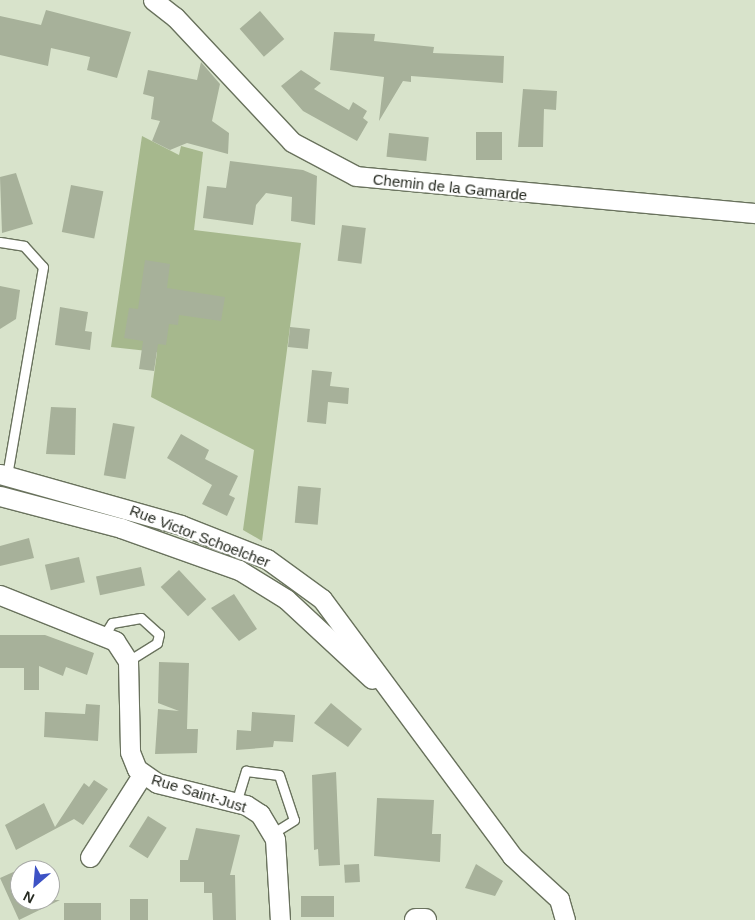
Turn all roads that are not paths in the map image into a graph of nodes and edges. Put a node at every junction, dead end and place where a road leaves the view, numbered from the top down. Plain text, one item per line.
1 (153, 0) edge
2 (755, 213) edge
3 (0, 242) edge
4 (4, 474) edge
5 (0, 496) edge
6 (0, 595) edge
7 (105, 634) junction
8 (128, 661) junction
9 (398, 704) junction
10 (142, 775) junction
11 (236, 803) junction
12 (273, 833) junction
13 (90, 857) dead end
14 (280, 920) edge
15 (416, 920) edge
16 (425, 920) edge
17 (565, 920) edge

1 - 2 street, Chemin de la Gamarde
3 - 4 lane
4 - 9 street, Rue Victor Schoelcher
5 - 9 street, Rue Victor Schoelcher
6 - 7 street
7 - 8 street
7 - 8 lane
8 - 10 street, Rue Saint-Just
9 - 17 street, Rue Victor Schoelcher
10 - 11 street, Rue Saint-Just
10 - 13 street
11 - 12 street, Rue Saint-Just
11 - 12 lane
12 - 14 street
15 - 16 street

